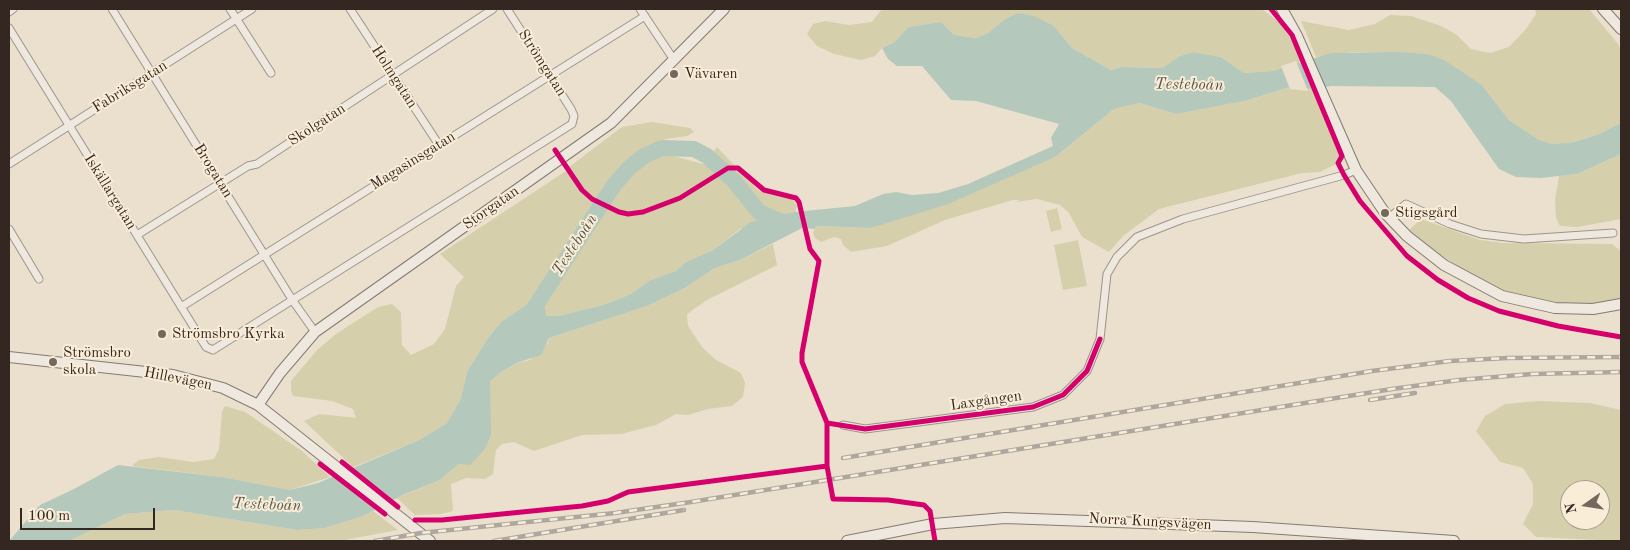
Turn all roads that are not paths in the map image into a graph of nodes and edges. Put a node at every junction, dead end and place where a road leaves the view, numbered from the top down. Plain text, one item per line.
1 (13, 9) edge
2 (112, 9) edge
3 (230, 9) edge
4 (252, 9) edge
5 (350, 9) edge
6 (493, 9) edge
7 (507, 9) edge
8 (640, 9) edge
9 (724, 9) edge
10 (1282, 9) edge
11 (1603, 9) edge
12 (9, 12) edge
13 (645, 16) junction
14 (236, 19) junction
15 (9, 28) edge
16 (1621, 29) edge
17 (674, 60) junction
18 (271, 73) dead end
19 (152, 74) junction
20 (392, 74) junction
21 (550, 76) junction
22 (69, 125) junction
23 (439, 146) junction
24 (9, 164) edge
25 (1356, 170) junction
26 (220, 183) junction
27 (1389, 218) junction
28 (9, 229) edge
29 (1614, 233) dead end
30 (137, 235) junction
31 (264, 254) junction
32 (39, 278) dead end
33 (293, 300) junction
34 (1621, 304) edge
35 (181, 307) junction
36 (316, 332) junction
37 (9, 357) edge
38 (258, 405) junction
39 (843, 425) dead end
40 (430, 541) edge
41 (847, 541) edge
42 (1454, 541) edge

1 - 12 street
2 - 19 street, Brogatan
3 - 14 street
4 - 14 street, Fabriksgatan
5 - 20 street, Holmgatan
6 - 20 street, Skolgatan
7 - 21 street, Strömgatan
8 - 13 street
9 - 17 street, Storgatan
10 - 25 street
11 - 16 street
13 - 17 street
13 - 21 street, Magasinsgatan
14 - 18 street
14 - 19 street, Fabriksgatan
15 - 22 street, Iskällargatan
17 - 36 street, Storgatan
19 - 22 street, Fabriksgatan
19 - 26 street, Brogatan
20 - 23 street, Holmgatan
20 - 26 street, Skolgatan
21 - 23 street, Magasinsgatan
21 - 33 street, Strömgatan
22 - 24 street, Fabriksgatan
22 - 30 street, Iskällargatan
23 - 31 street, Magasinsgatan
25 - 27 street
25 - 39 street, Laxgången
26 - 30 street, Skolgatan
26 - 31 street, Brogatan
27 - 29 street
27 - 34 street
28 - 32 street
30 - 35 street, Iskällargatan
31 - 33 street, Brogatan
31 - 35 street, Magasinsgatan
33 - 35 street, Iskällargatan
33 - 36 street, Brogatan
36 - 38 street, Storgatan
37 - 38 street, Hillevägen
38 - 40 street, Hillevägen
41 - 42 street, Norra Kungsvägen

